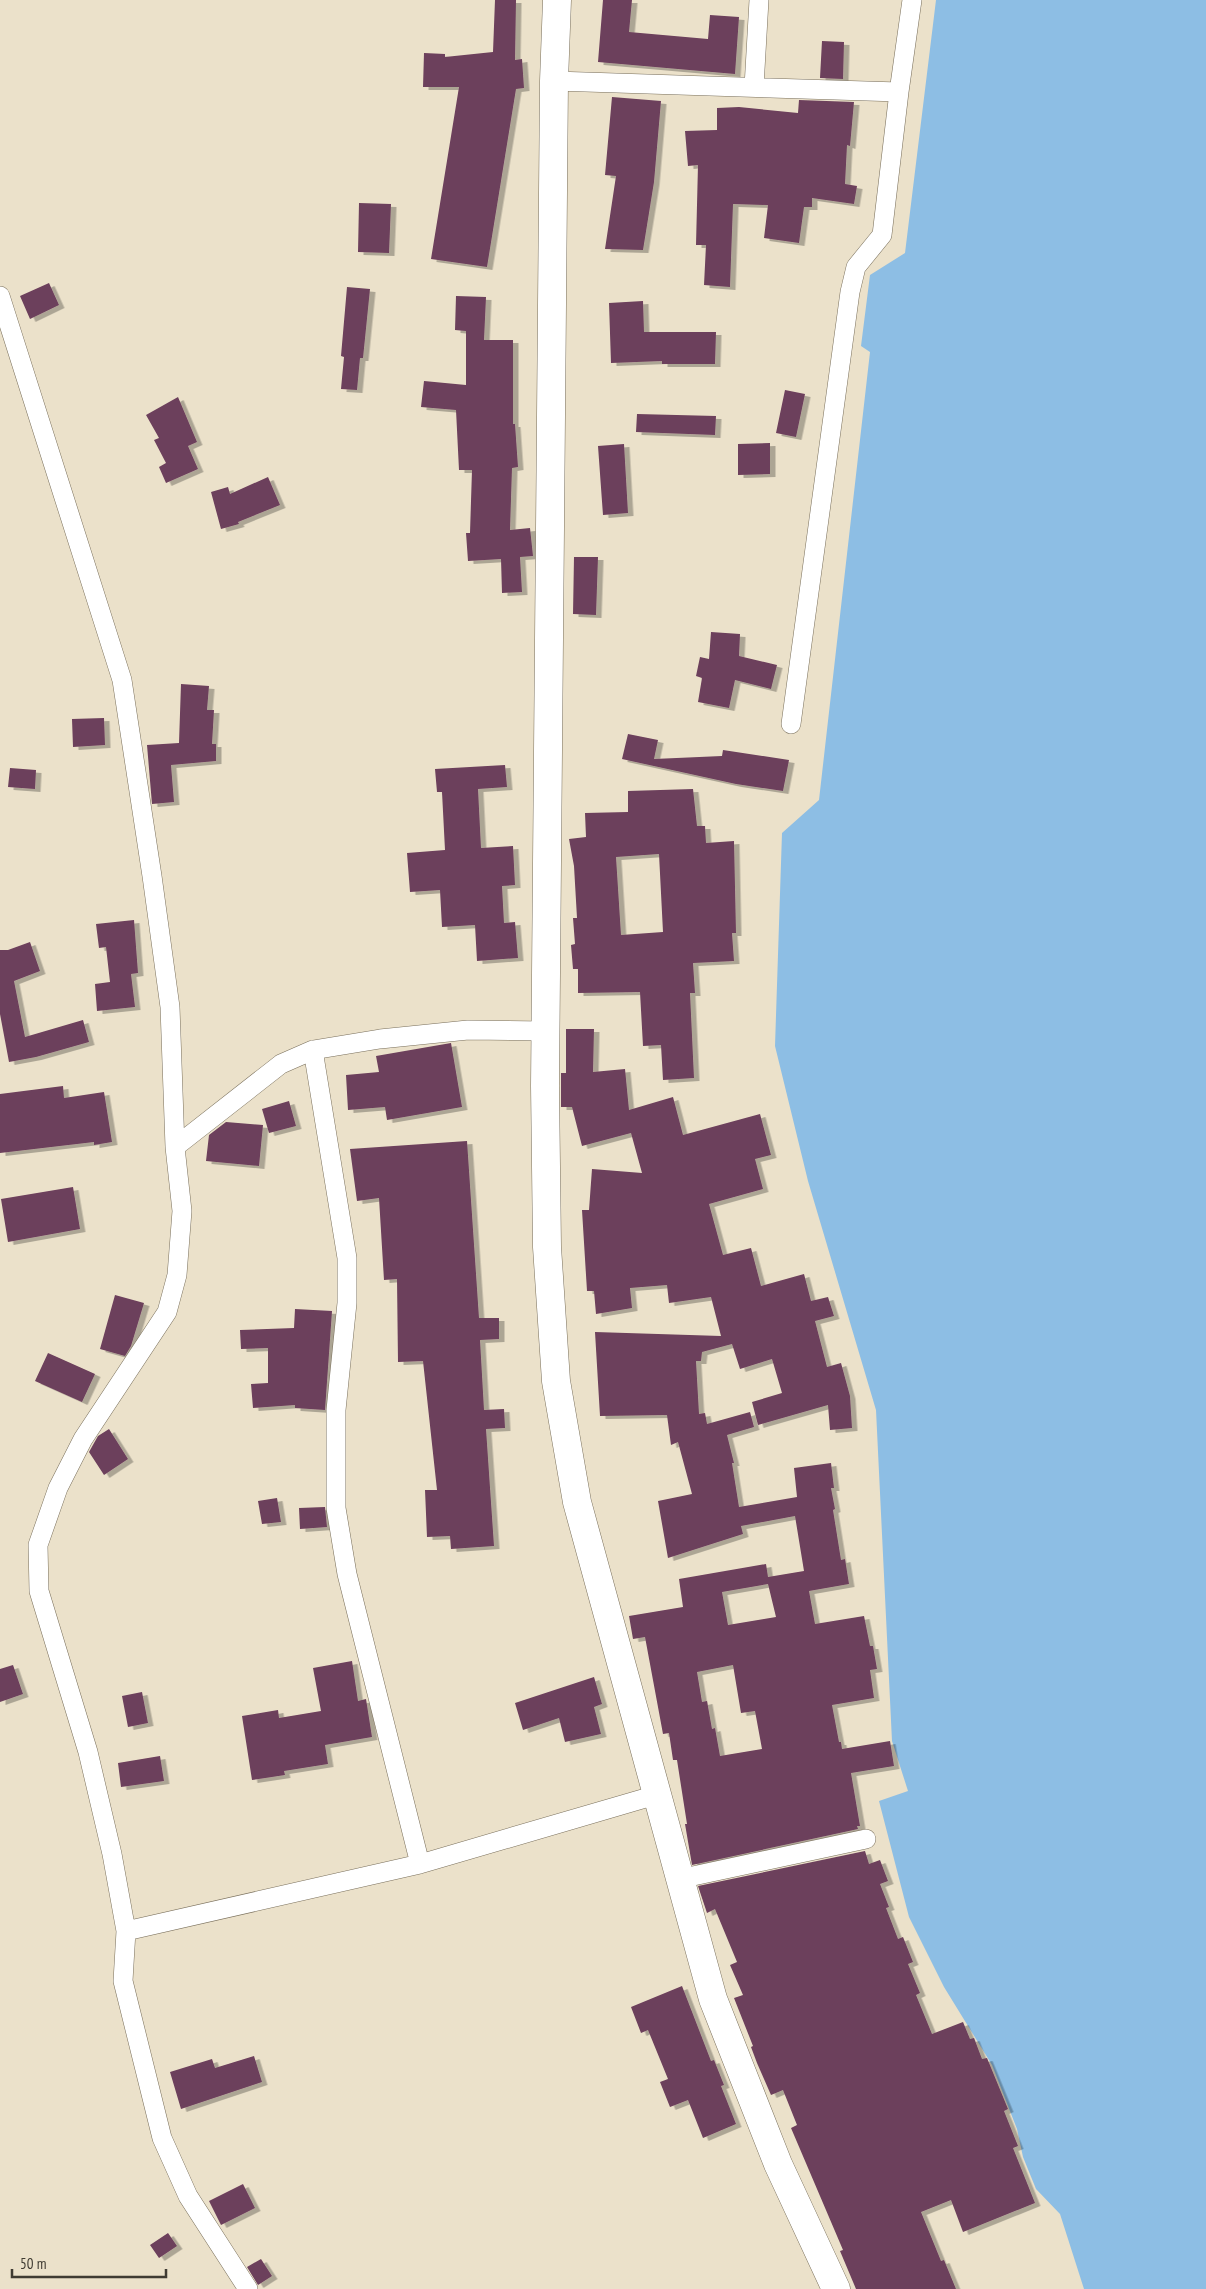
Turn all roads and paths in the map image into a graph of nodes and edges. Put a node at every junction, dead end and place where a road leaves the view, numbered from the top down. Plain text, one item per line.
1 (557, 0) edge
2 (759, 0) edge
3 (912, 0) edge
4 (554, 81) junction
5 (754, 88) junction
6 (898, 92) junction
7 (0, 296) edge
8 (790, 724) dead end
9 (545, 1031) junction
10 (312, 1050) junction
11 (176, 1147) junction
12 (656, 1795) junction
13 (866, 1839) dead end
14 (420, 1864) junction
15 (679, 1879) junction
16 (126, 1931) junction
17 (248, 2289) edge
18 (836, 2289) edge

1 - 4 highway
2 - 5 street
3 - 6 street
4 - 5 street
4 - 9 highway
5 - 6 street
6 - 8 street
7 - 11 street
9 - 10 street
9 - 12 highway
10 - 11 street
10 - 14 street
11 - 16 street
12 - 14 street
12 - 15 highway
13 - 15 street
14 - 16 street
15 - 18 highway
16 - 17 street

